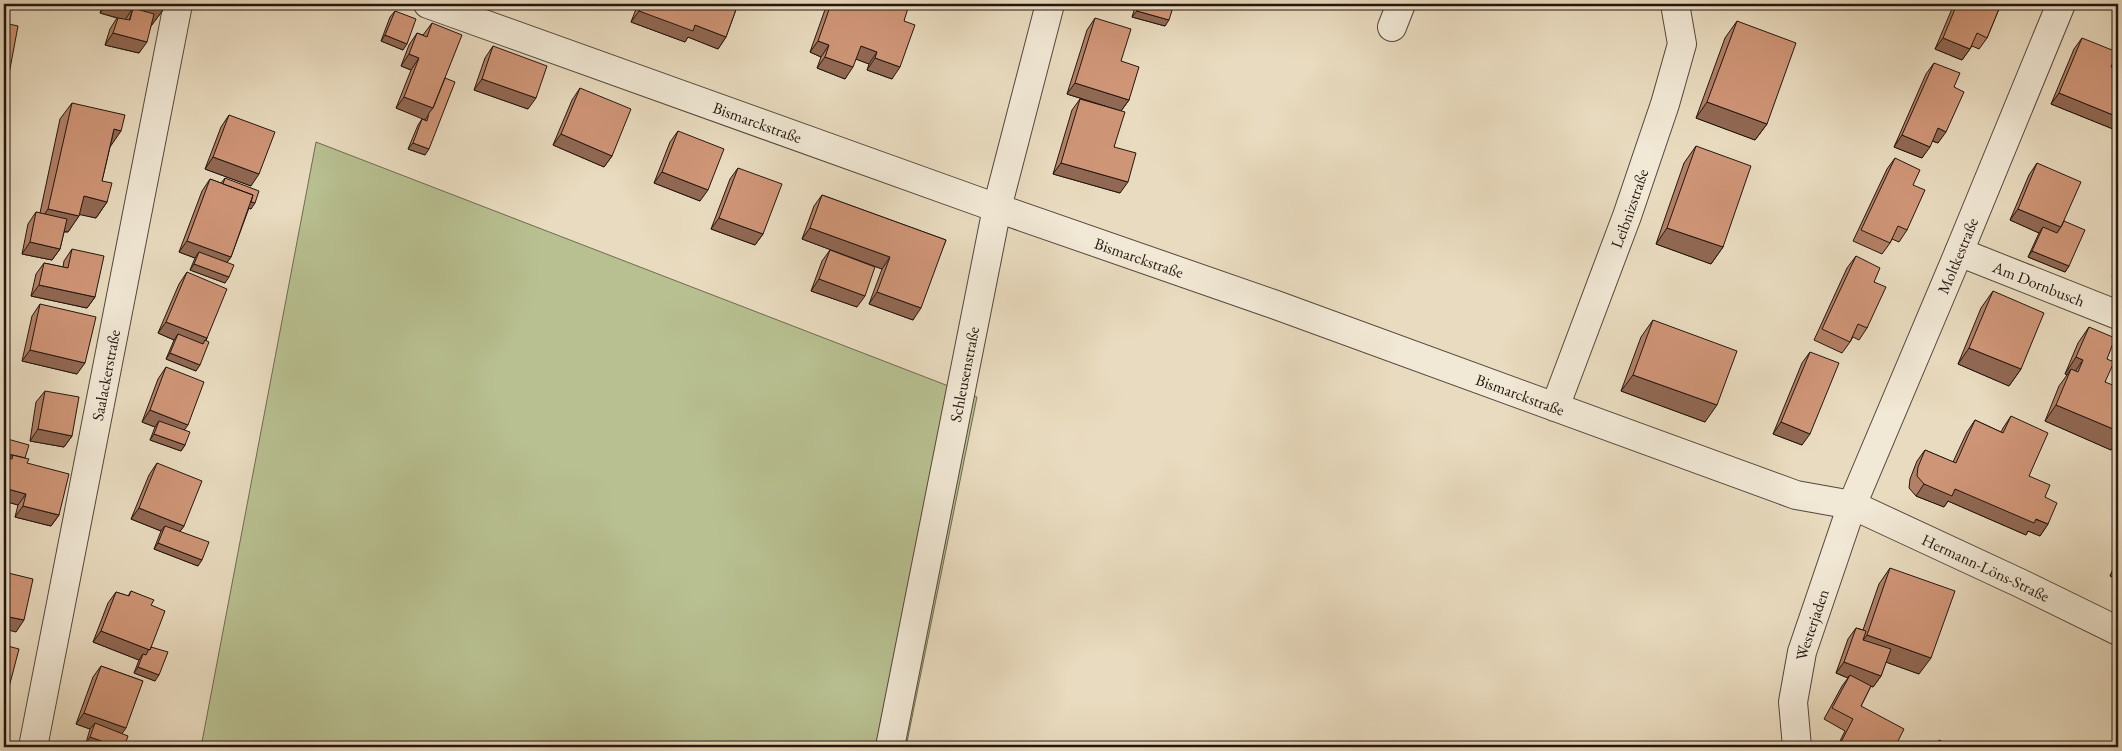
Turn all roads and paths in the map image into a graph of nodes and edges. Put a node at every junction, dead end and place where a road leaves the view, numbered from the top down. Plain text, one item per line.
1 (178, 4) edge
2 (428, 4) edge
3 (1050, 4) edge
4 (1676, 4) edge
5 (2061, 4) edge
6 (997, 208) junction
7 (1960, 252) junction
8 (2118, 316) edge
9 (1555, 407) junction
10 (1852, 505) junction
11 (2118, 632) edge
12 (33, 747) edge
13 (890, 747) edge
14 (1797, 747) edge

1 - 12 street, Saalackerstraße
2 - 6 street, Bismarckstraße
3 - 6 street, Schleusenstraße
4 - 9 street, Leibnizstraße
5 - 7 street, Moltkestraße
6 - 9 street, Bismarckstraße
6 - 13 street, Schleusenstraße
7 - 8 street, Am Dornbusch
7 - 10 street, Moltkestraße
9 - 10 street, Bismarckstraße
10 - 11 street, Hermann-Löns-Straße
10 - 14 street, Westerjaden

